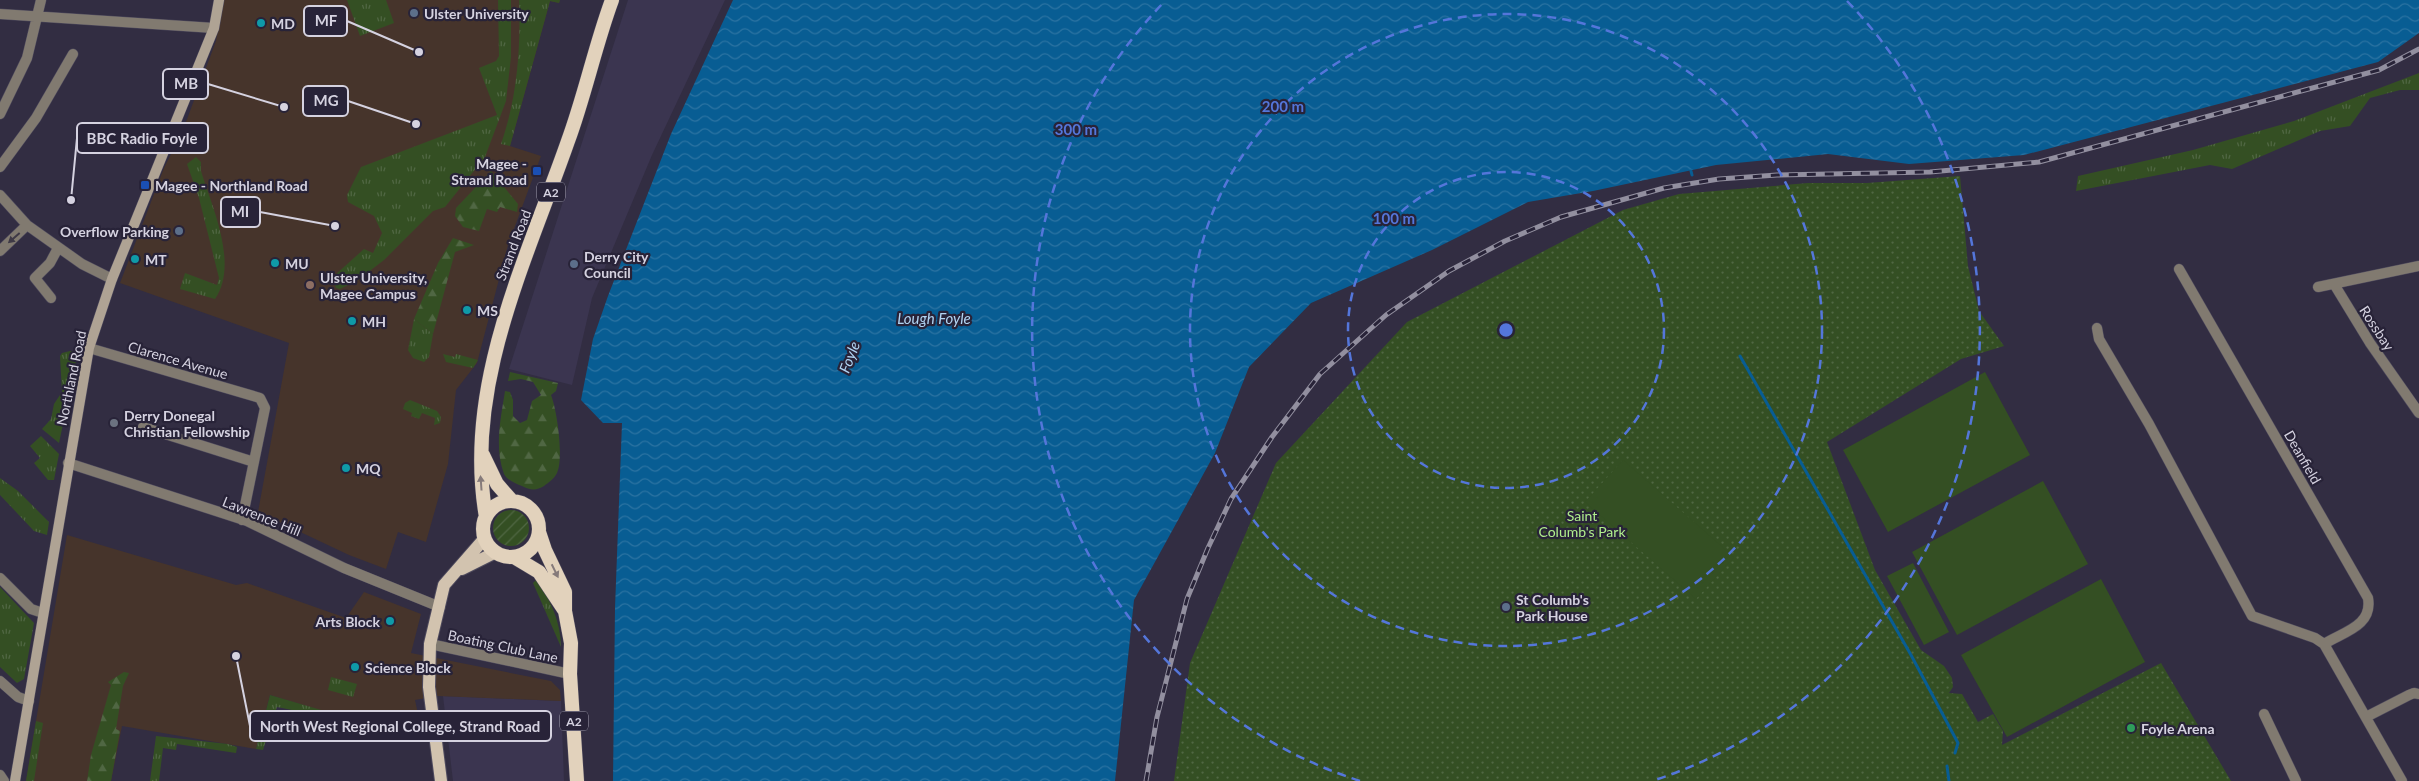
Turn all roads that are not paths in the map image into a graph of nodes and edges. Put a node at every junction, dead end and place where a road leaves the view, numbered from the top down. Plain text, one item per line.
1 (41, 0) edge
2 (218, 0) edge
3 (612, 0) edge
4 (0, 14) edge
5 (36, 16) junction
6 (214, 28) junction
7 (72, 54) dead end
8 (0, 114) edge
9 (0, 167) edge
10 (0, 195) edge
11 (27, 225) junction
12 (58, 248) junction
13 (0, 251) edge
14 (2419, 266) edge
15 (2179, 269) dead end
16 (112, 280) junction
17 (2334, 284) junction
18 (2318, 287) dead end
19 (51, 298) dead end
20 (2097, 328) dead end
21 (89, 348) junction
22 (2419, 413) edge
23 (143, 427) dead end
24 (481, 449) junction
25 (254, 462) junction
26 (68, 463) junction
27 (512, 501) junction
28 (486, 517) junction
29 (242, 520) junction
30 (539, 532) junction
31 (485, 538) junction
32 (496, 552) junction
33 (514, 557) junction
34 (453, 573) junction
35 (0, 578) edge
36 (440, 608) junction
37 (565, 611) junction
38 (43, 613) junction
39 (430, 644) junction
40 (2324, 644) junction
41 (570, 674) junction
42 (0, 681) edge
43 (2419, 694) edge
44 (29, 701) junction
45 (2264, 714) dead end
46 (2366, 717) junction
47 (0, 775) edge
48 (4, 781) edge
49 (15, 781) edge
50 (441, 781) edge
51 (577, 781) edge
52 (2296, 781) edge
53 (2402, 781) edge

1 - 5 street
2 - 6 main road, Northland Road
3 - 24 highway, Strand Road / A2
4 - 5 street
5 - 6 street
5 - 8 street
6 - 16 main road, Northland Road
7 - 9 street
10 - 11 street
11 - 12 street
11 -> 13 street
12 - 16 street
12 - 19 street
14 - 17 street
15 - 40 street, Deanfield
16 - 21 main road, Northland Road
17 - 18 street
17 - 22 street, Rossbay
20 - 40 street
21 - 25 street, Clarence Avenue
21 - 26 main road, Northland Road
23 - 25 street
24 - 27 highway, A2
28 -> 24 highway, Strand Road / A2
25 - 29 street
26 - 29 street, Lawrence Hill
26 - 38 main road, Northland Road
27 - 28 highway
27 - 30 highway, A2
28 - 31 highway, A2
29 - 36 street, Lawrence Hill
30 - 33 highway
30 -> 37 highway, A2
31 - 32 highway
31 - 34 main road
32 - 33 highway, A2
32 - 34 main road
33 - 37 highway, A2
34 - 36 main road
35 - 38 street
36 - 39 main road
37 - 41 highway, A2
38 - 44 main road, Northland Road
39 - 41 street, Boating Club Lane
39 - 50 main road
40 - 46 street
41 - 51 highway, A2
42 - 44 street
43 - 46 street
44 - 49 main road, Northland Road
45 - 52 street
46 - 53 street
47 - 48 street

